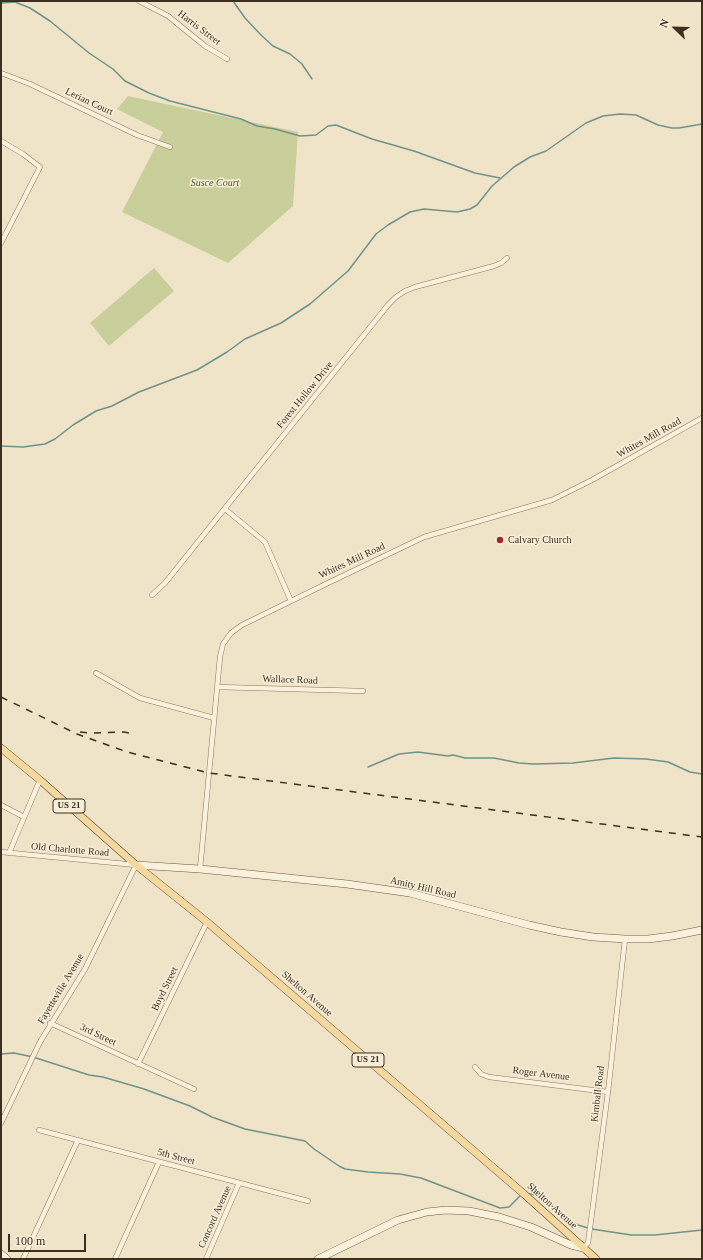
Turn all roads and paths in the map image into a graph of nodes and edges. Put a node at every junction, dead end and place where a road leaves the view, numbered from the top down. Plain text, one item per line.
1 (139, 1) edge
2 (227, 59) dead end
3 (1, 73) edge
4 (1, 141) edge
5 (170, 147) dead end
6 (1, 243) edge
7 (507, 258) dead end
8 (702, 418) edge
9 (225, 509) junction
10 (152, 594) dead end
11 (291, 601) junction
12 (96, 673) dead end
13 (217, 687) junction
14 (363, 692) dead end
15 (214, 718) junction
16 (1, 748) edge
17 (40, 780) junction
18 (1, 805) edge
19 (24, 817) junction
20 (1, 852) edge
21 (9, 853) junction
22 (136, 865) junction
23 (200, 869) junction
24 (207, 922) junction
25 (702, 930) edge
26 (625, 939) junction
27 (50, 1023) junction
28 (138, 1064) junction
29 (475, 1067) dead end
30 (194, 1089) dead end
31 (608, 1092) junction
32 (1, 1123) edge
33 (39, 1130) dead end
34 (78, 1140) junction
35 (159, 1162) junction
36 (240, 1183) junction
37 (308, 1201) dead end
38 (583, 1248) junction
39 (1, 1254) edge
40 (7, 1259) edge
41 (23, 1259) edge
42 (115, 1259) edge
43 (206, 1259) edge
44 (318, 1259) edge
45 (596, 1259) edge

1 - 2 street, Harris Street
3 - 5 street, Lerian Court
4 - 6 street
7 - 9 street, Forest Hollow Drive
8 - 11 street, Whites Mill Road
9 - 10 street, Forest Hollow Drive
9 - 11 street
11 - 13 street, Whites Mill Road
12 - 15 street
13 - 14 street, Wallace Road
13 - 15 street, Whites Mill Road
15 - 23 street, Whites Mill Road
16 - 17 main road, Shelton Avenue / US 21
17 - 19 street
17 - 22 main road, Shelton Avenue / US 21
18 - 19 street
19 - 21 street
20 - 21 street, Old Charlotte Road
21 - 22 street, Old Charlotte Road
22 - 23 street, Amity Hill Road
22 - 24 main road, Shelton Avenue / US 21
22 - 27 street, Fayetteville Avenue
23 - 26 street, Amity Hill Road
24 - 28 street, Boyd Street
24 - 38 main road, Shelton Avenue / US 21
25 - 26 street, Amity Hill Road
26 - 31 street, Kimball Road
27 - 28 street, 3rd Street
27 - 32 street, Fayetteville Avenue
28 - 30 street, 3rd Street
29 - 31 street, Roger Avenue
31 - 38 street, Kimball Road
33 - 34 street, 5th Street
34 - 35 street, 5th Street
34 - 41 street
35 - 36 street, 5th Street
35 - 42 street
36 - 37 street, 5th Street
36 - 43 street, Concord Avenue
38 - 44 street
38 - 45 main road, Shelton Avenue / US 21
39 - 40 street

